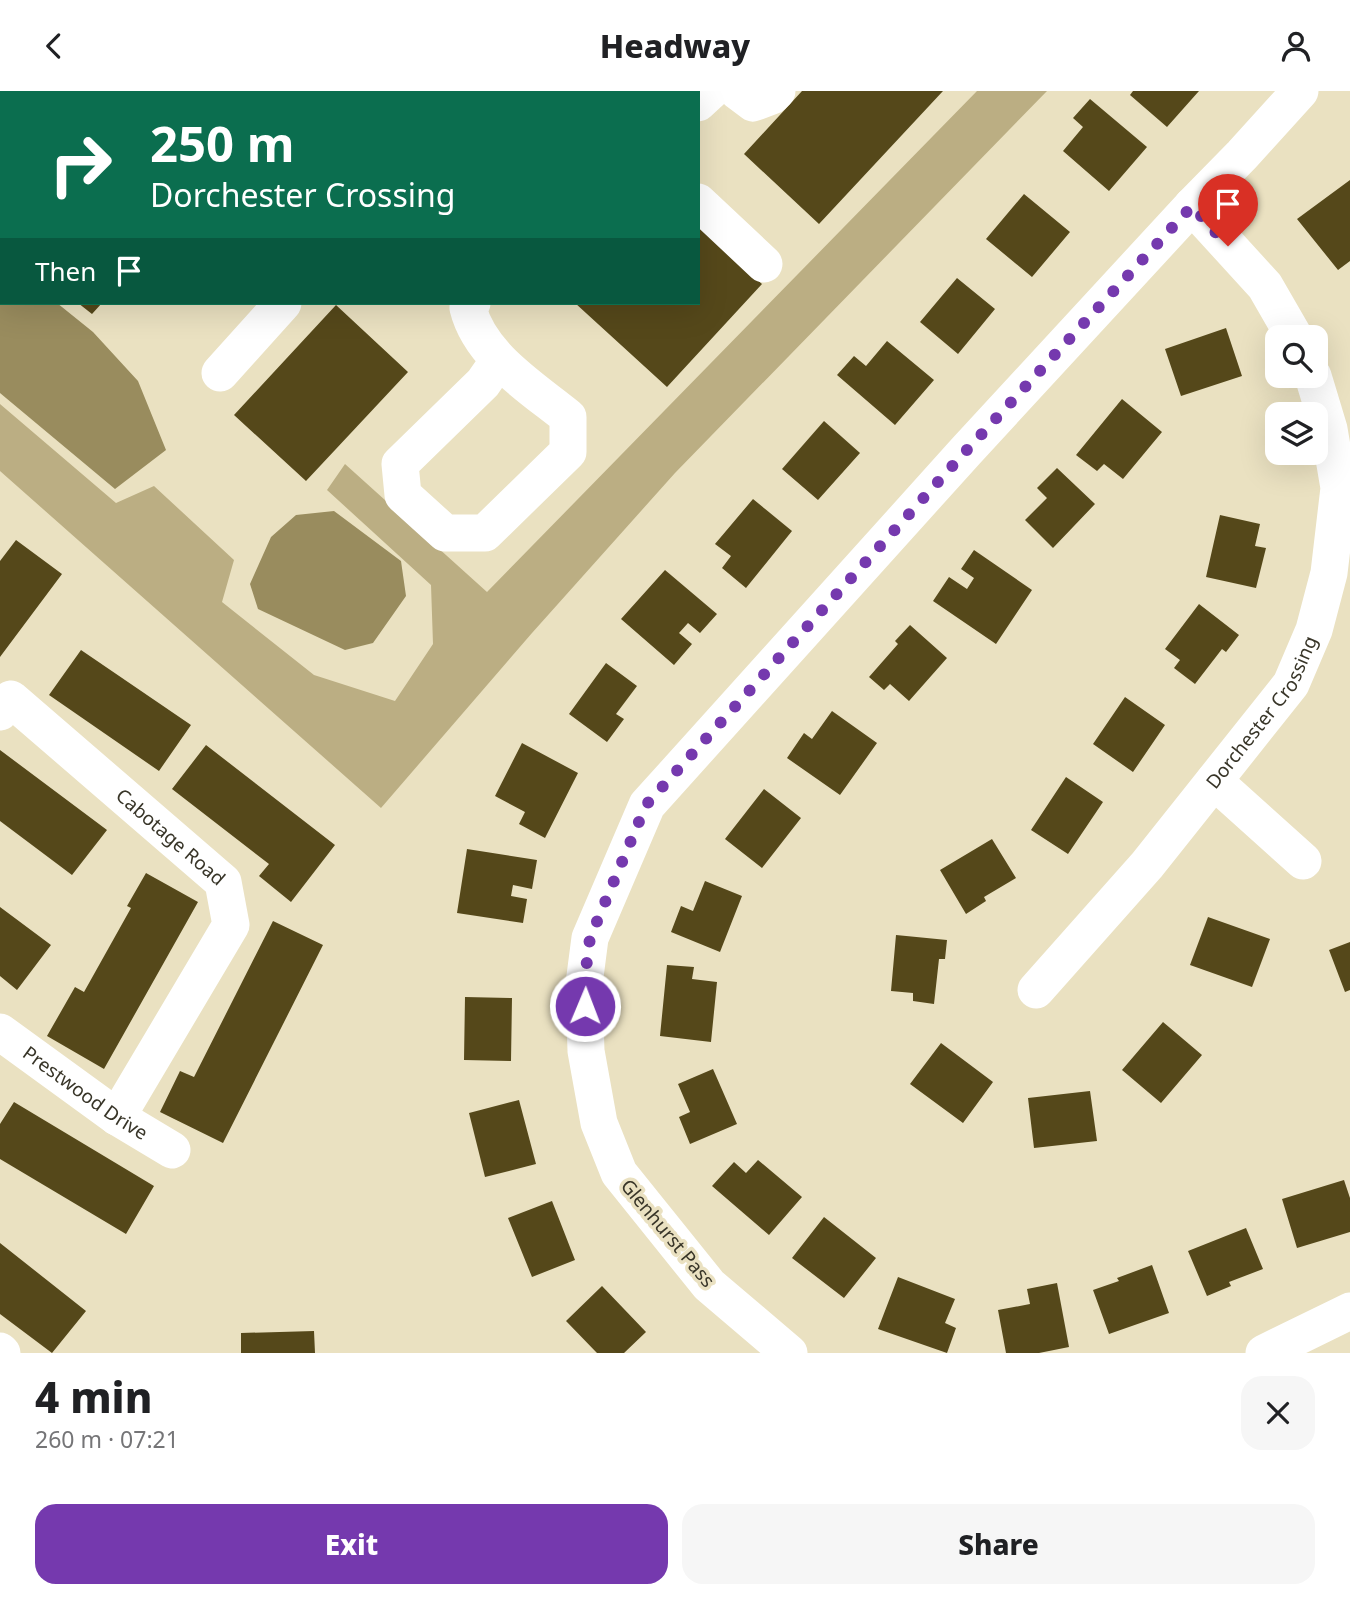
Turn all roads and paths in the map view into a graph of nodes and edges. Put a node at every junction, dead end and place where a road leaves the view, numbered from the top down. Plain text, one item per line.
1 (737, 91) edge
2 (777, 91) edge
3 (1300, 91) edge
4 (700, 204) edge
5 (1192, 206) junction
6 (764, 264) dead end
7 (281, 305) edge
8 (470, 305) edge
9 (1288, 325) edge
10 (499, 360) junction
11 (220, 373) dead end
12 (1316, 388) edge
13 (5, 706) edge
14 (1214, 781) junction
15 (1303, 861) dead end
16 (1036, 990) dead end
17 (0, 1032) edge
18 (117, 1117) junction
19 (172, 1150) dead end
20 (1350, 1311) edge
21 (789, 1353) edge
22 (1264, 1353) edge

1 - 2 street
3 - 5 street, Glenhurst Pass
4 - 6 street
5 - 9 street
5 - 21 street, Glenhurst Pass
7 - 11 street
8 - 10 street
10 - 10 street
12 - 14 street, Dorchester Crossing
13 - 18 street, Cabotage Road
14 - 15 street
14 - 16 street, Dorchester Crossing
17 - 18 street, Prestwood Drive
18 - 19 street, Prestwood Drive
20 - 22 street

